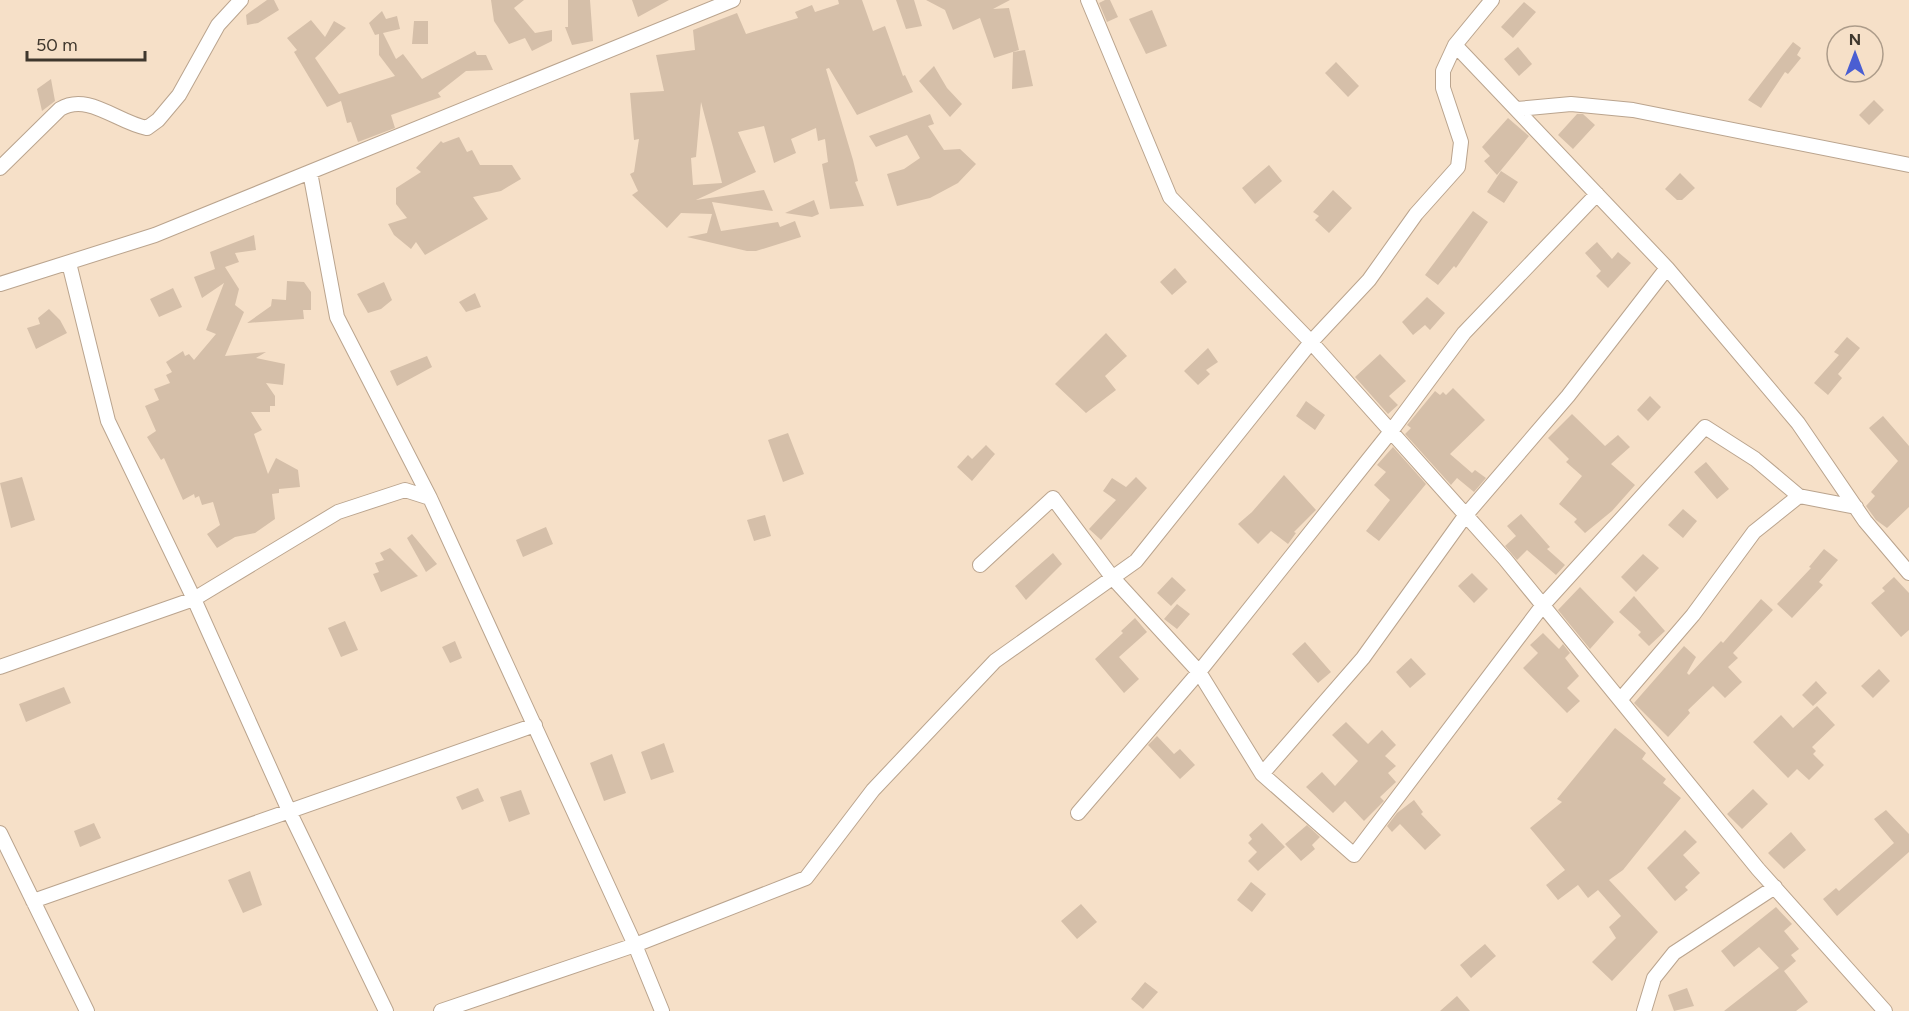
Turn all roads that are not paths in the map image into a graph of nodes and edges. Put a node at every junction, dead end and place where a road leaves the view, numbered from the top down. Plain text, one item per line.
1 (241, 0) edge
2 (733, 0) edge
3 (1088, 0) edge
4 (1492, 0) edge
5 (1455, 45) junction
6 (1517, 109) junction
7 (1909, 165) edge
8 (0, 168) edge
9 (310, 172) junction
10 (1597, 194) junction
11 (69, 263) junction
12 (1667, 268) junction
13 (0, 284) edge
14 (1311, 342) junction
15 (1392, 430) junction
16 (1798, 496) junction
17 (430, 498) junction
18 (1856, 507) junction
19 (1465, 516) junction
20 (980, 565) dead end
21 (1909, 573) edge
22 (1112, 577) junction
23 (194, 599) junction
24 (1543, 605) junction
25 (0, 667) edge
26 (1198, 672) junction
27 (1620, 700) junction
28 (535, 725) junction
29 (1262, 774) junction
30 (290, 813) junction
31 (1078, 813) dead end
32 (0, 833) edge
33 (1774, 887) junction
34 (33, 901) junction
35 (635, 945) junction
36 (87, 1011) edge
37 (386, 1011) edge
38 (441, 1011) edge
39 (662, 1011) edge
40 (1644, 1011) edge
41 (1885, 1011) edge

1 - 8 street
2 - 9 street
3 - 14 street
4 - 5 street
5 - 6 street
5 - 14 street
6 - 7 street
6 - 10 street
9 - 11 street
9 - 17 street
10 - 12 street
10 - 15 street
11 - 13 street
11 - 23 street
12 - 18 street
12 - 19 street
14 - 15 street
14 - 22 street
15 - 19 street
15 - 26 street
16 - 18 street
16 - 24 street
16 - 27 street
17 - 23 street
17 - 28 street
18 - 21 street
19 - 24 street
19 - 29 street
20 - 22 street
22 - 26 street
22 - 35 street
23 - 25 street
23 - 30 street
24 - 27 street
24 - 29 street
26 - 29 street
26 - 31 street
27 - 33 street
28 - 30 street
28 - 35 street
30 - 34 street
30 - 37 street
32 - 34 street
33 - 40 street
33 - 41 street
34 - 36 street
35 - 38 street
35 - 39 street

